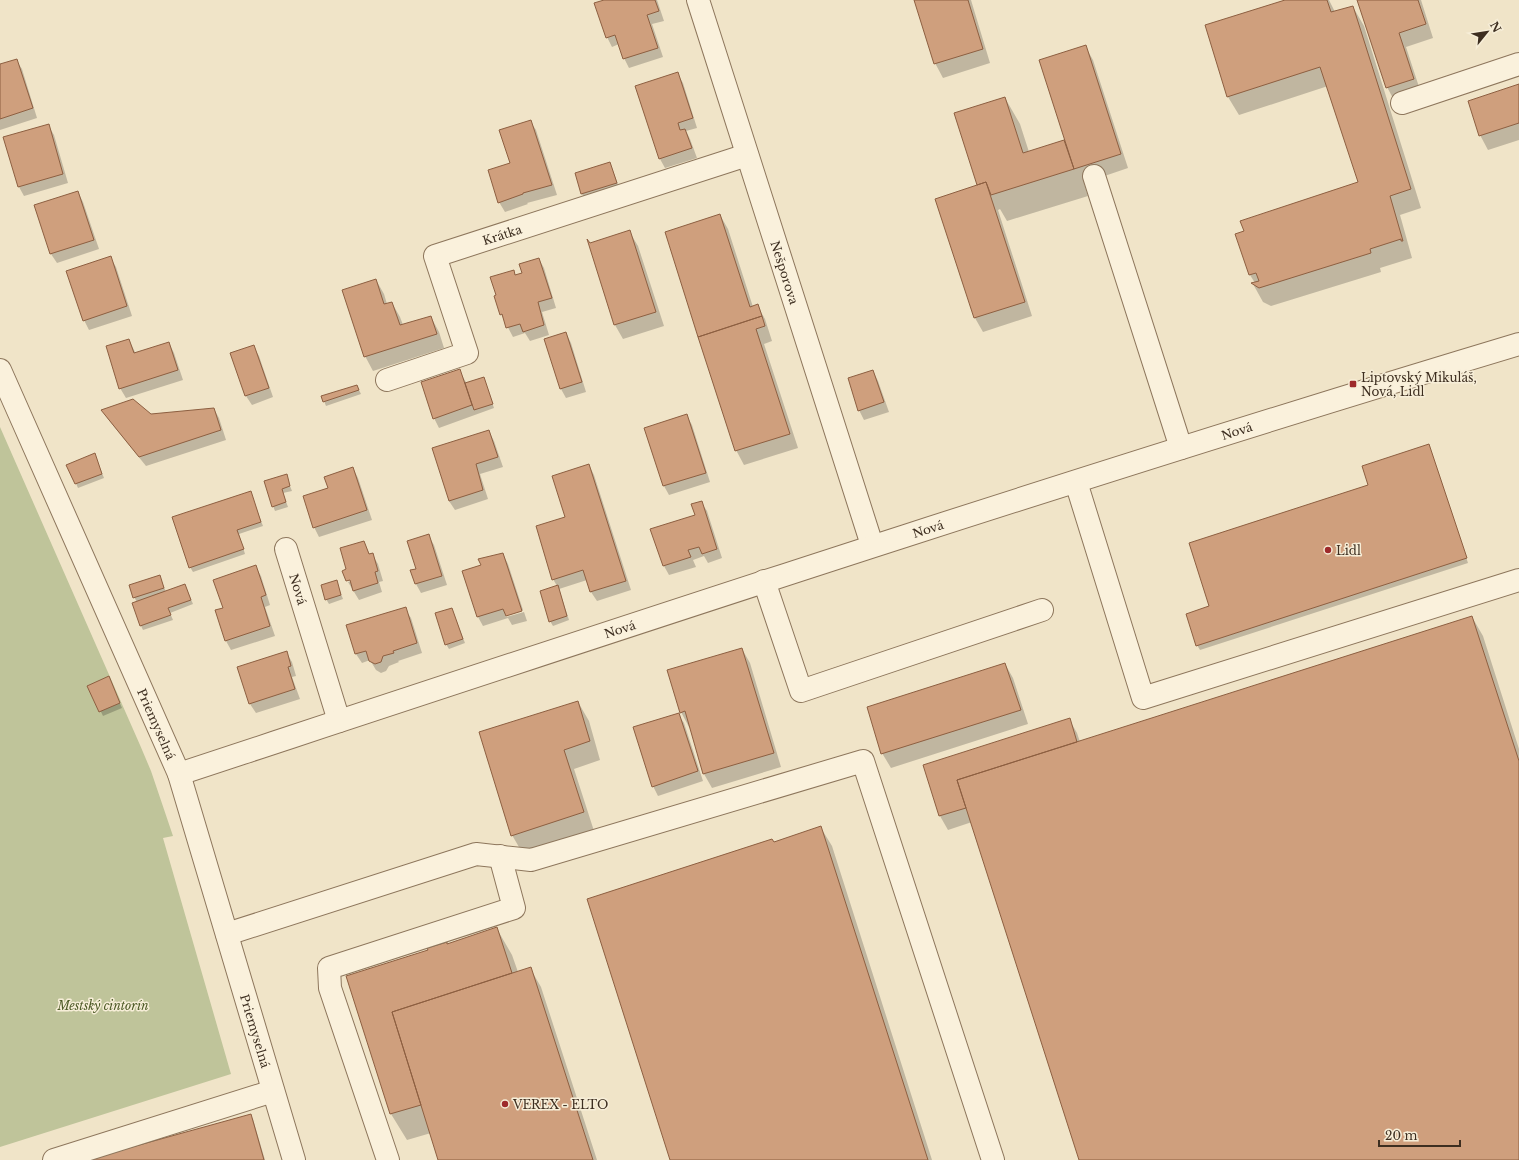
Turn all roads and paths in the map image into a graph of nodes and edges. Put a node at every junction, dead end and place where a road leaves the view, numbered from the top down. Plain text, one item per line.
1 (698, 0) edge
2 (1519, 64) edge
3 (1402, 104) dead end
4 (747, 155) junction
5 (1094, 176) dead end
6 (1519, 344) edge
7 (0, 370) edge
8 (387, 380) dead end
9 (1181, 448) junction
10 (1076, 482) junction
11 (872, 545) junction
12 (286, 549) dead end
13 (1519, 580) edge
14 (764, 581) junction
15 (1042, 610) dead end
16 (339, 721) junction
17 (179, 774) junction
18 (500, 856) junction
19 (227, 934) junction
20 (273, 1091) junction
21 (54, 1160) edge
22 (294, 1160) edge
23 (388, 1160) edge
24 (992, 1160) edge

1 - 4 street, Nešporova
2 - 3 street
4 - 8 street, Krátka
4 - 11 street, Nešporova
5 - 9 street
6 - 9 street, Nová
7 - 17 street, Priemyselná
9 - 10 street, Nová
10 - 11 street, Nová
10 - 13 street
11 - 14 street, Nová
12 - 16 street, Nová
14 - 15 street
14 - 16 street, Nová
16 - 17 street, Nová
17 - 19 street, Priemyselná
18 - 19 street
18 - 23 street
18 - 24 street
19 - 20 street, Priemyselná
20 - 21 street
20 - 22 street, Priemyselná

